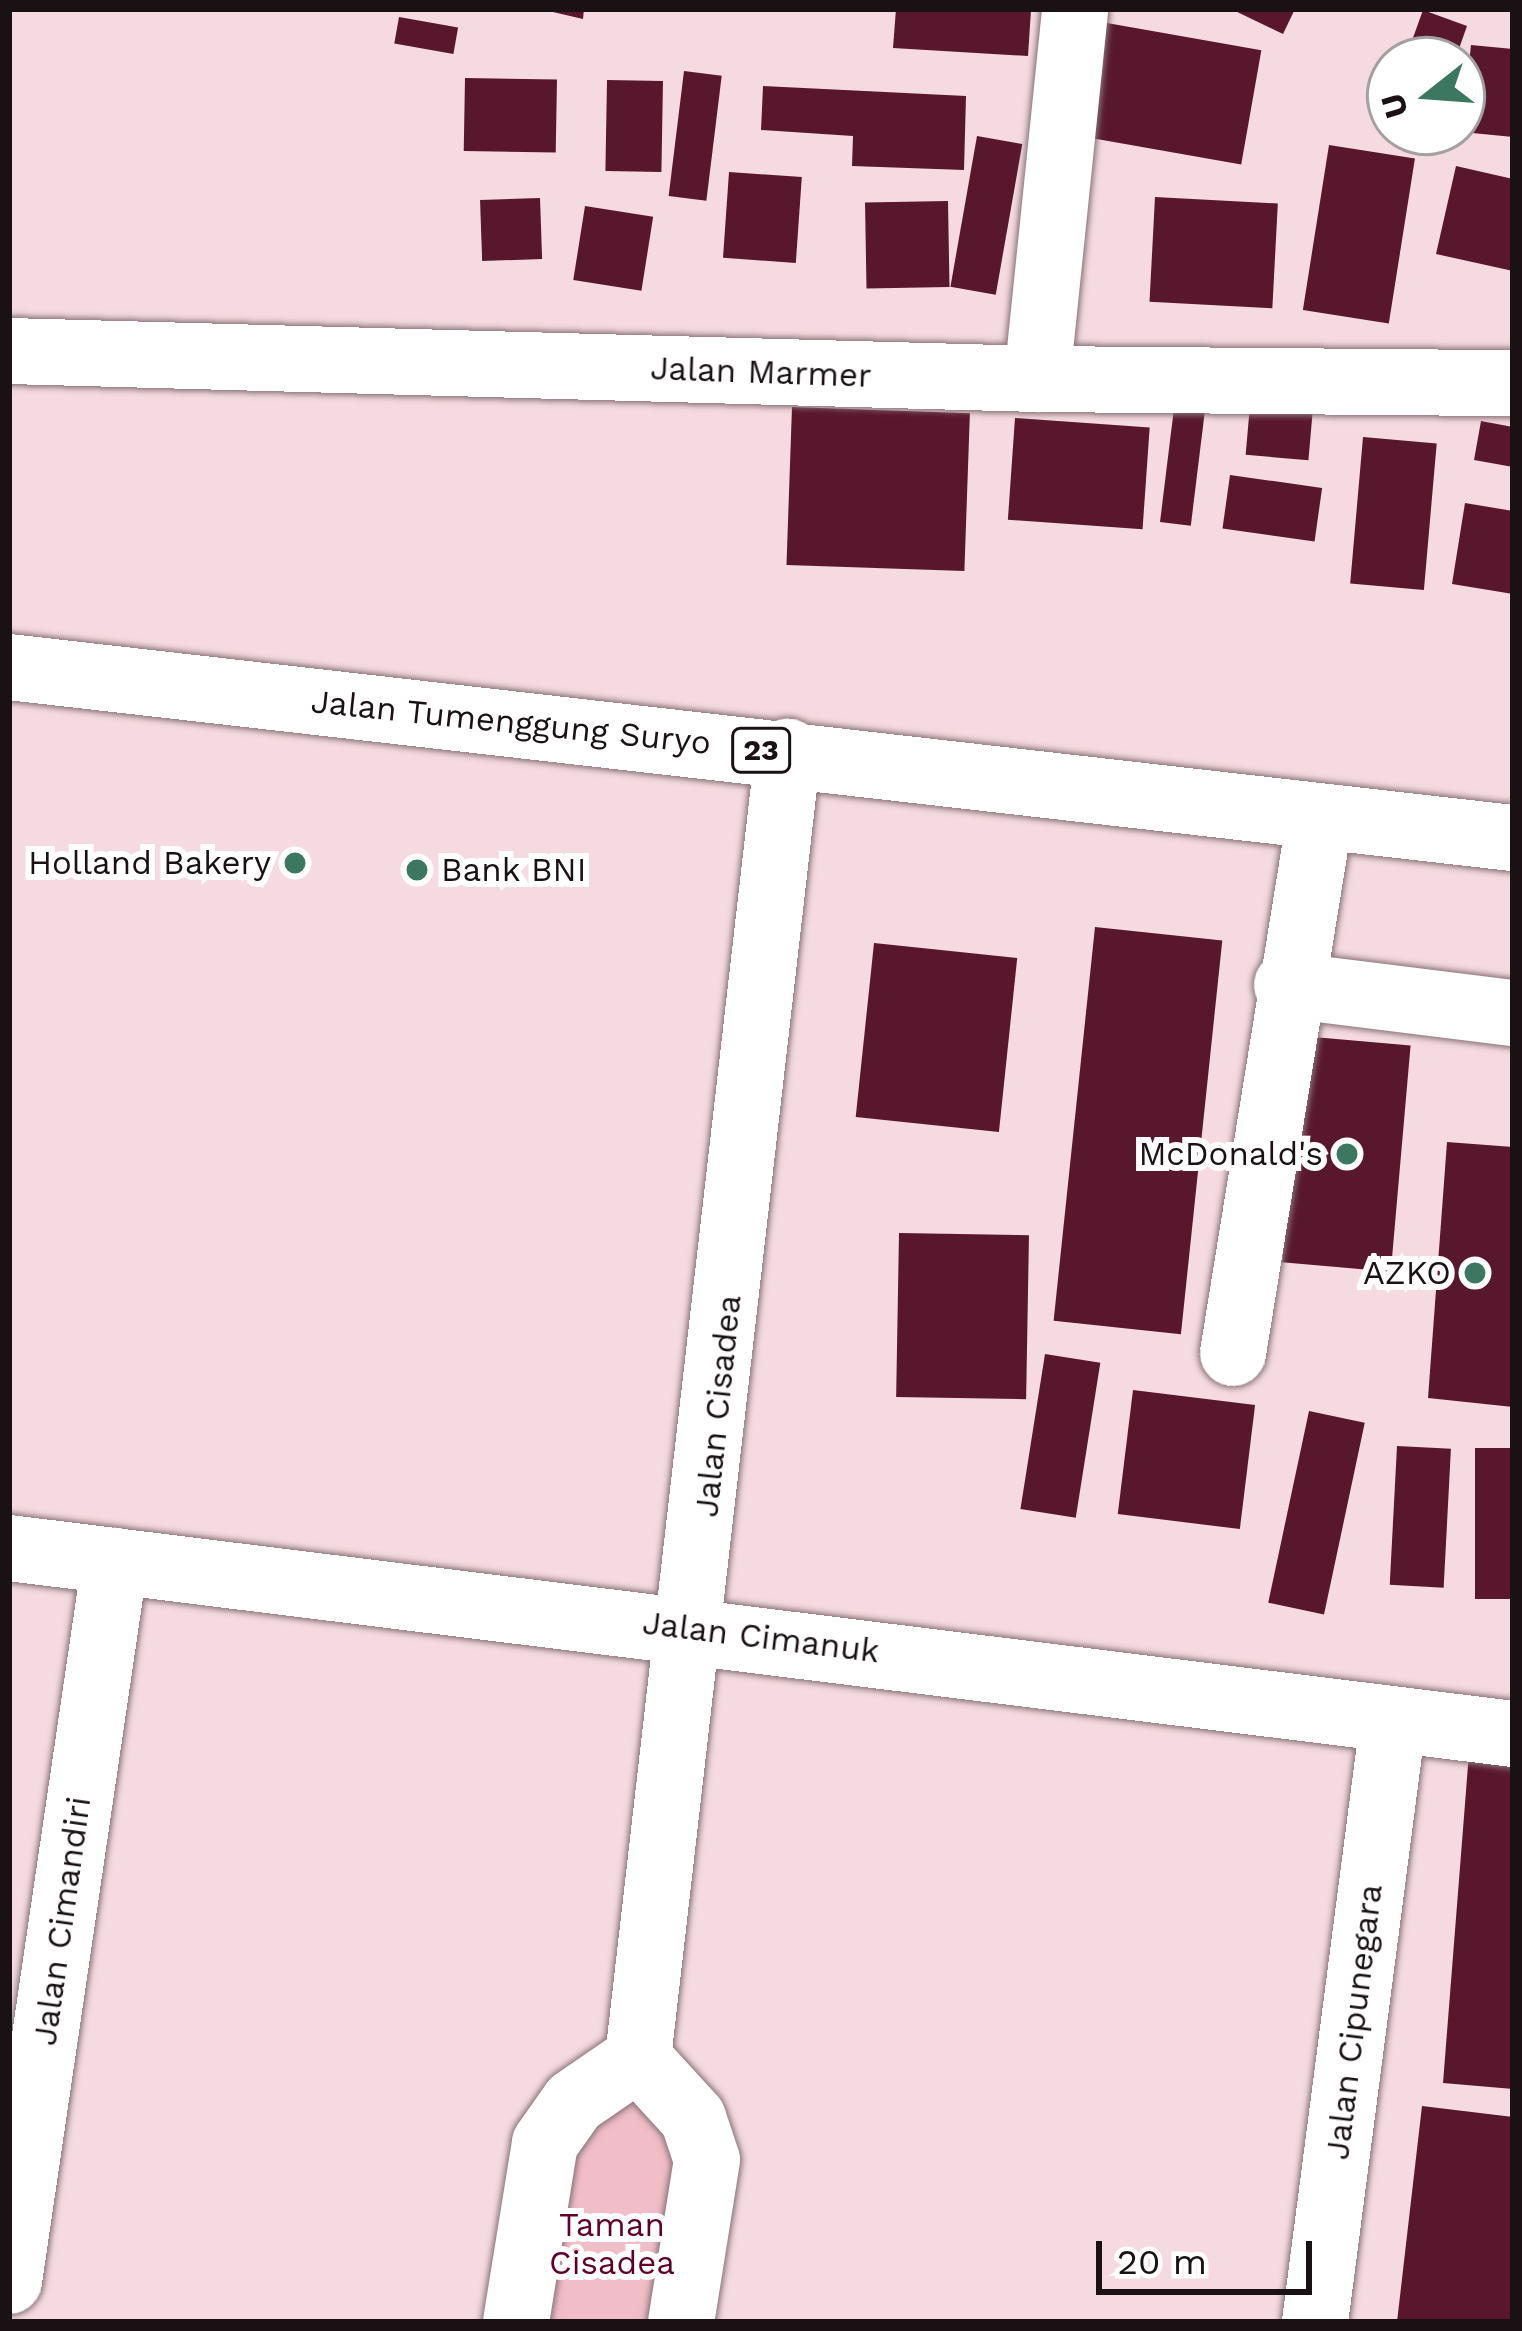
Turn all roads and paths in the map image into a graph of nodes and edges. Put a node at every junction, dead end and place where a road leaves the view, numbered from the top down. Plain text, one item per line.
1 (1075, 9) edge
2 (9, 351) edge
3 (1037, 379) junction
4 (1513, 383) edge
5 (9, 667) edge
6 (788, 752) junction
7 (1320, 817) junction
8 (1513, 838) edge
9 (1287, 985) junction
10 (1513, 1013) edge
11 (1233, 1353) dead end
12 (9, 1548) edge
13 (115, 1562) junction
14 (693, 1628) junction
15 (1393, 1722) junction
16 (1513, 1734) edge
17 (638, 2058) junction
18 (9, 2281) edge
19 (516, 2322) edge
20 (681, 2322) edge
21 (1316, 2322) edge

1 - 3 main road
2 - 3 main road, Jalan Marmer
3 - 4 main road, Jalan Marmer
5 - 6 main road, Jalan Tumenggung Suryo / 23
6 - 7 main road, Jalan Tumenggung Suryo / 23
6 - 14 main road, Jalan Cisadea
7 - 8 main road, Jalan Tumenggung Suryo / 23
7 - 9 main road
9 - 10 main road
9 - 11 main road
12 - 13 main road, Jalan Cimanuk
13 - 14 main road, Jalan Cimanuk
13 - 18 main road, Jalan Cimandiri
14 - 15 main road, Jalan Cimanuk
14 - 17 main road, Jalan Cisadea
15 - 16 main road, Jalan Cimanuk
15 - 21 main road, Jalan Cipunegara
17 - 19 main road
17 - 20 main road

